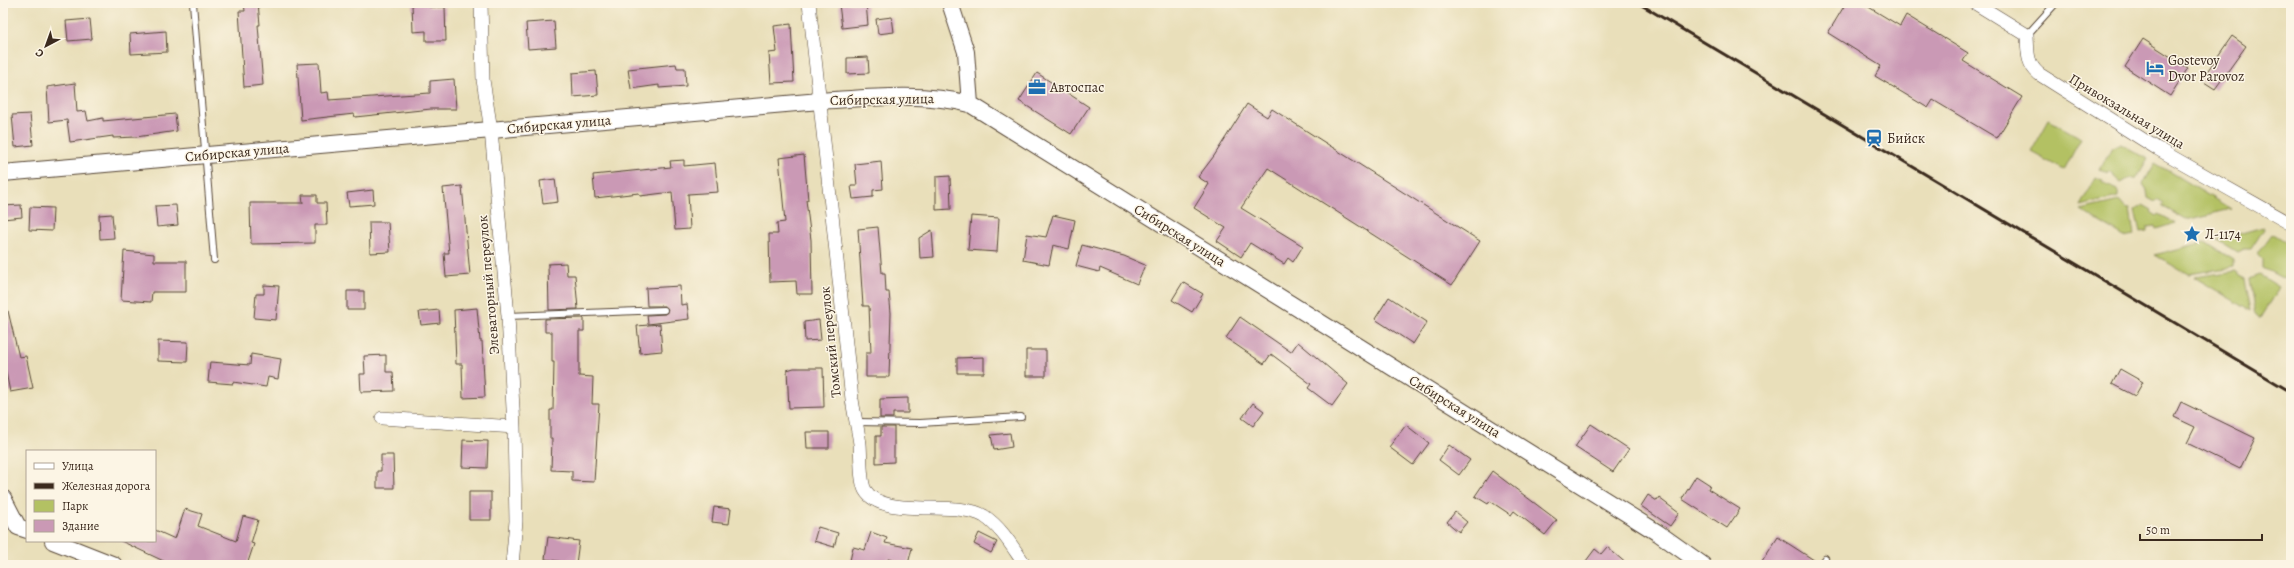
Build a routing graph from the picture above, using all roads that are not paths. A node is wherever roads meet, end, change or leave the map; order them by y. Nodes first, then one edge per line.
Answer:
1 (193, 3) edge
2 (481, 3) edge
3 (809, 3) edge
4 (950, 3) edge
5 (1975, 3) edge
6 (2056, 3) edge
7 (2027, 35) junction
8 (820, 101) junction
9 (970, 104) junction
10 (491, 130) junction
11 (206, 155) junction
12 (3, 173) edge
13 (2291, 224) edge
14 (214, 260) dead end
15 (664, 310) dead end
16 (508, 316) junction
17 (1021, 417) dead end
18 (382, 418) dead end
19 (856, 422) junction
20 (514, 427) junction
21 (3, 498) edge
22 (3, 520) edge
23 (22, 528) edge
24 (55, 542) edge
25 (1825, 558) dead end
26 (114, 565) edge
27 (512, 565) edge
28 (1024, 565) edge
29 (1703, 565) edge
30 (1820, 565) edge

1 - 11 lane
2 - 10 street, Элеваторный переулок
3 - 8 street, Томский переулок
4 - 9 street
5 - 7 street
6 - 7 lane
7 - 13 street, Привокзальная улица
8 - 9 street, Сибирская улица
8 - 10 street, Сибирская улица
8 - 19 street, Томский переулок
9 - 29 street, Сибирская улица
10 - 11 street, Сибирская улица
10 - 16 street, Элеваторный переулок
11 - 12 street, Сибирская улица
11 - 14 lane
15 - 16 lane
16 - 20 street, Элеваторный переулок
17 - 19 lane
18 - 20 street
19 - 28 street, Томский переулок
20 - 27 street, Элеваторный переулок
21 - 23 street
22 - 23 lane
24 - 26 street
25 - 30 lane

